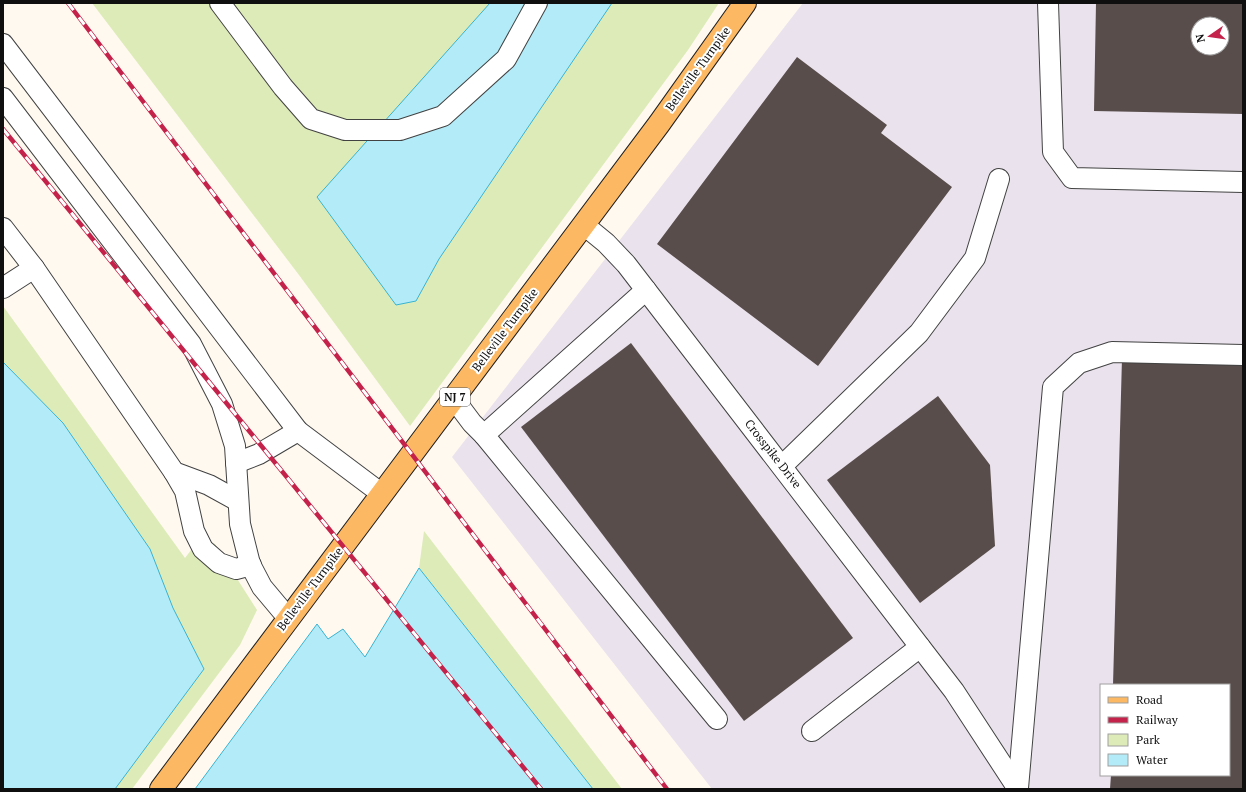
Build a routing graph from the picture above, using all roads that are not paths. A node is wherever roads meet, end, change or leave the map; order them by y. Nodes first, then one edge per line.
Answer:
1 (220, 3) edge
2 (537, 3) edge
3 (745, 3) edge
4 (1048, 3) edge
5 (3, 44) edge
6 (3, 98) edge
7 (999, 179) dead end
8 (1243, 182) edge
9 (584, 225) junction
10 (3, 228) edge
11 (34, 268) junction
12 (3, 288) edge
13 (646, 290) junction
14 (1243, 355) edge
15 (454, 399) junction
16 (298, 431) junction
17 (484, 435) junction
18 (236, 463) junction
19 (782, 466) junction
20 (174, 472) junction
21 (382, 494) junction
22 (238, 501) junction
23 (251, 565) junction
24 (288, 618) junction
25 (920, 647) junction
26 (717, 719) dead end
27 (812, 731) dead end
28 (161, 789) edge
29 (1018, 789) edge

1 - 2 street
3 - 9 main road, Belleville Turnpike / NJ 7
4 - 8 street
5 - 16 street
6 - 18 street
7 - 19 street
9 - 13 street, Crosspike Drive
9 - 15 main road, Belleville Turnpike / NJ 7
10 - 11 street
11 - 12 street
11 - 20 street
13 - 17 street
13 - 19 street, Crosspike Drive
14 - 29 street
15 - 17 street
15 - 21 main road, Belleville Turnpike / NJ 7
16 - 18 street
16 - 21 street
17 - 26 street
18 - 22 street
19 - 25 street, Crosspike Drive
20 - 22 street
20 - 23 street
21 - 24 main road, Belleville Turnpike / NJ 7
22 - 23 street
23 - 24 street
24 - 28 main road, Belleville Turnpike / NJ 7
25 - 27 street
25 - 29 street, Crosspike Drive

